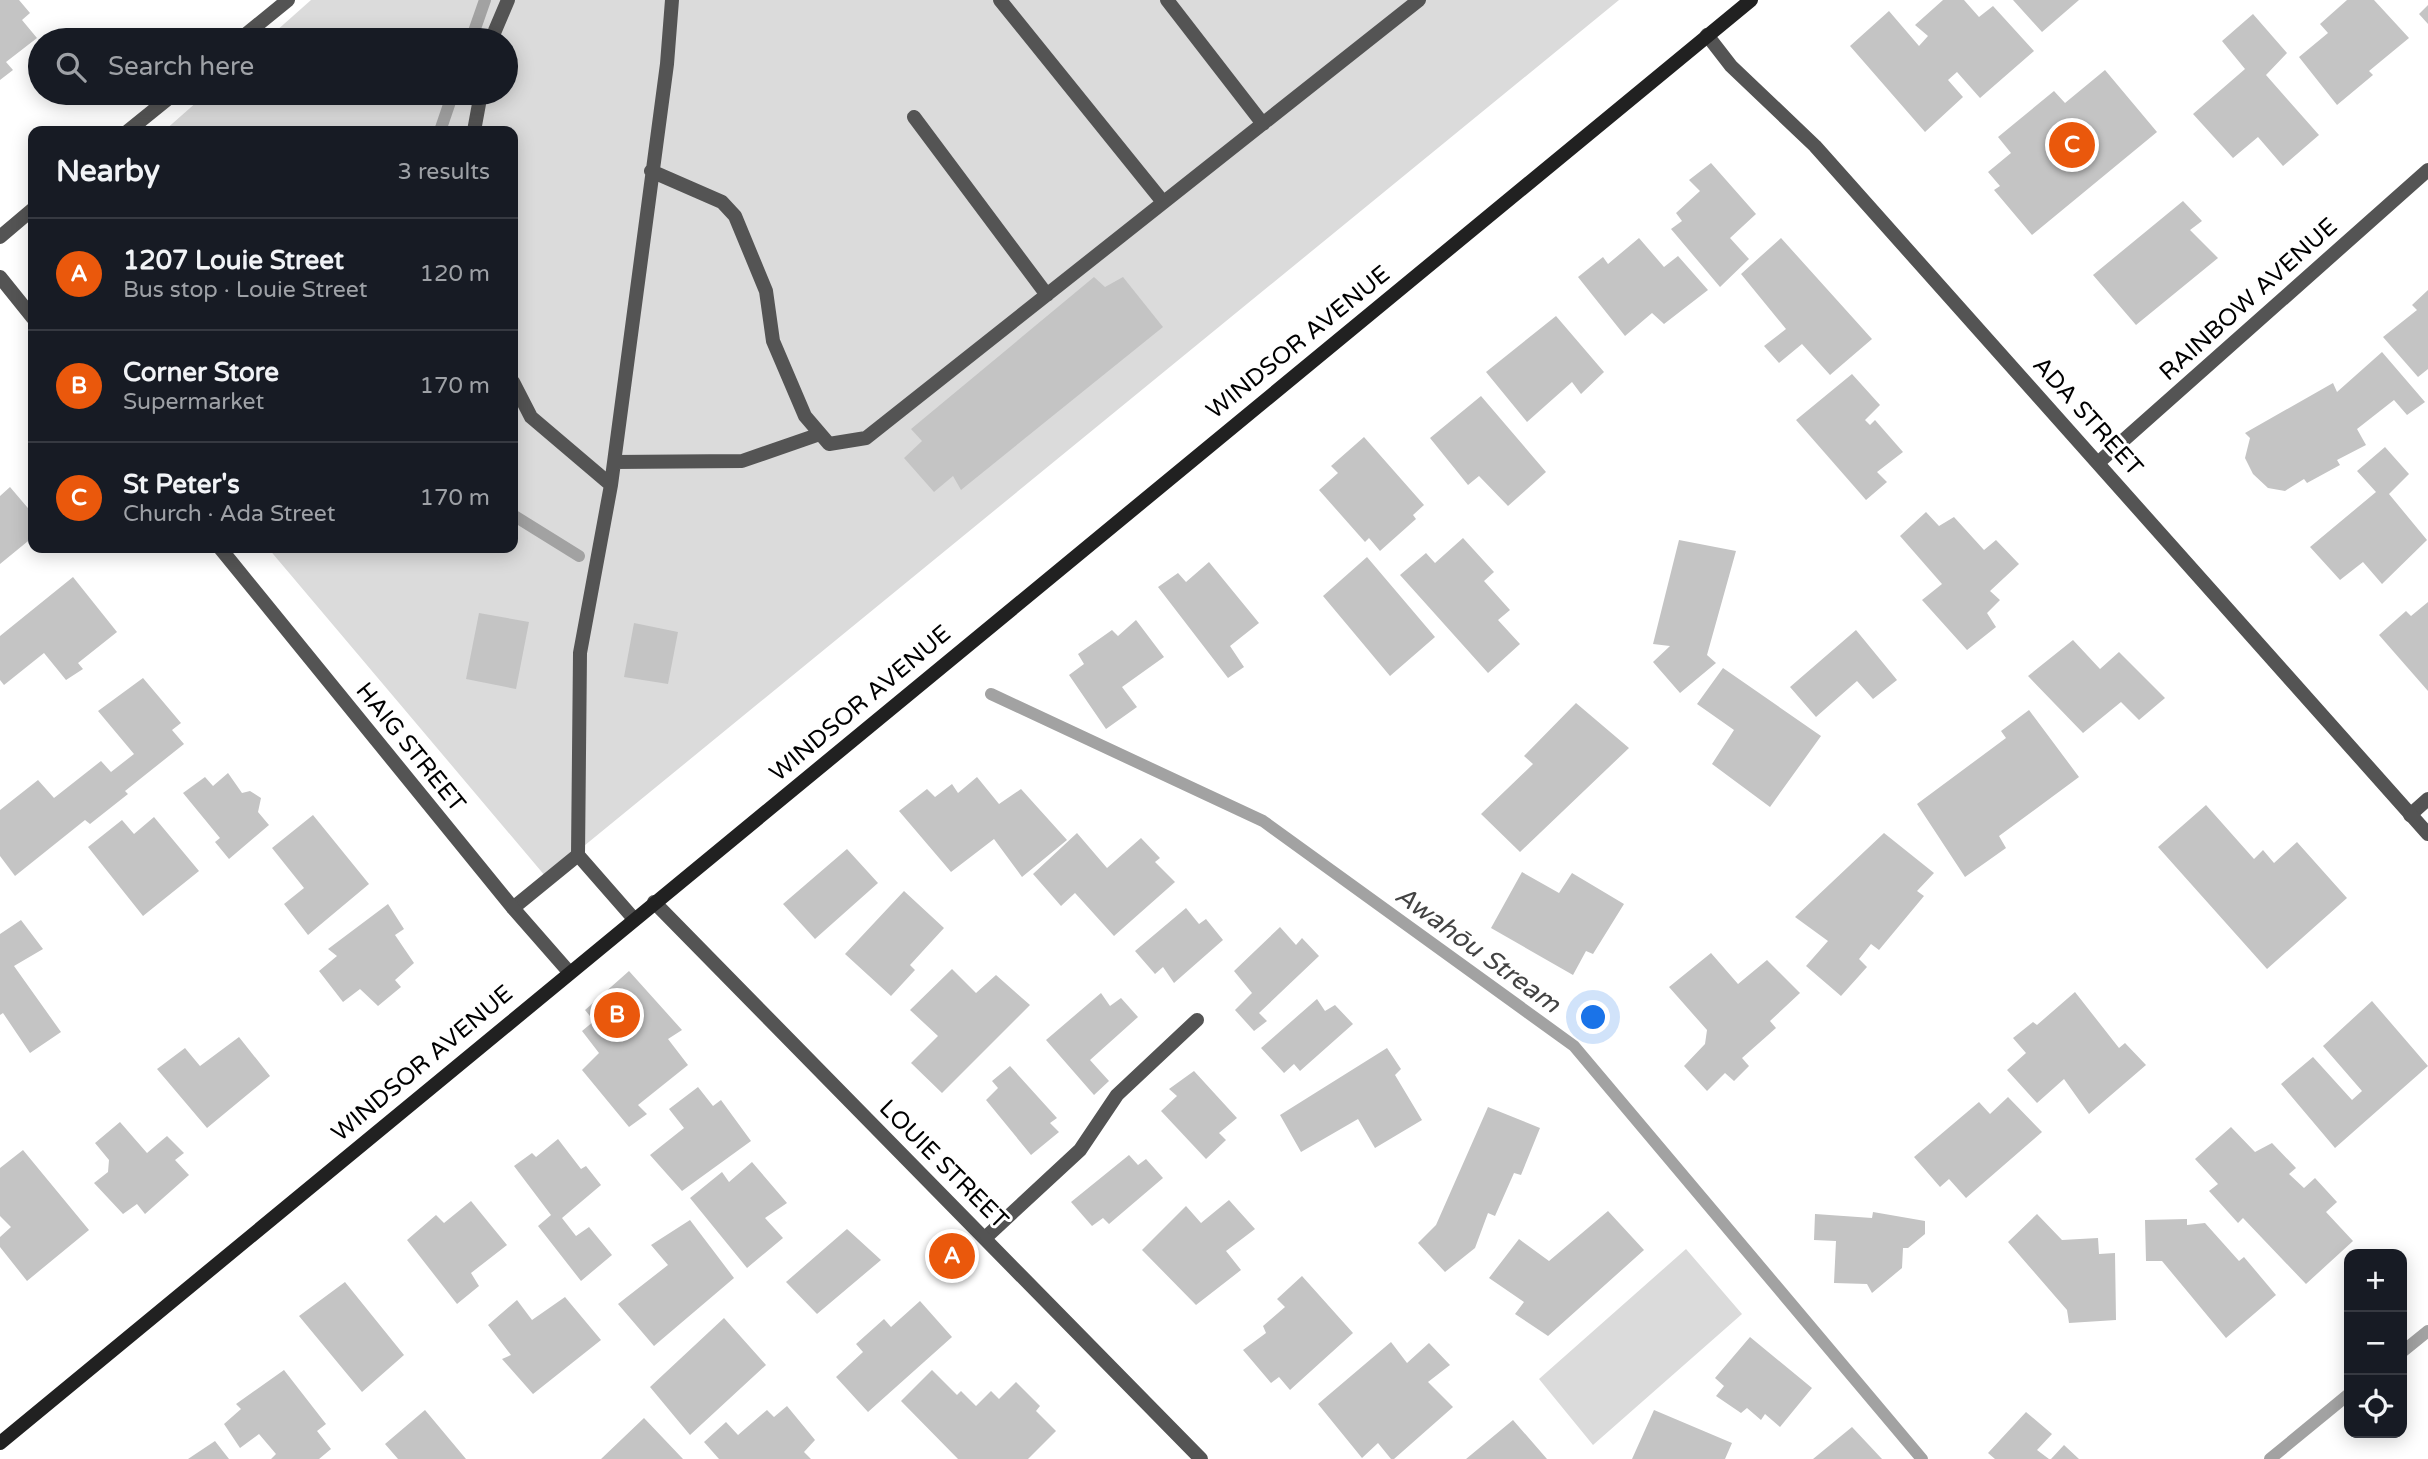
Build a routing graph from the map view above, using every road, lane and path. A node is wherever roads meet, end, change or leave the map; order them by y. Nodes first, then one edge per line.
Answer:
1 (288, 0) edge
2 (508, 0) edge
3 (672, 0) edge
4 (1000, 0) edge
5 (1167, 0) edge
6 (1419, 0) edge
7 (1751, 0) edge
8 (254, 28) edge
9 (496, 28) edge
10 (1707, 35) junction
11 (160, 105) edge
12 (479, 105) edge
13 (914, 117) dead end
14 (1263, 124) junction
15 (134, 126) edge
16 (475, 126) edge
17 (2428, 170) edge
18 (650, 172) junction
19 (1163, 202) junction
20 (28, 213) edge
21 (0, 237) edge
22 (0, 277) edge
23 (1047, 295) junction
24 (28, 312) edge
25 (518, 392) edge
26 (820, 434) junction
27 (614, 461) junction
28 (2099, 462) junction
29 (611, 485) junction
30 (224, 553) edge
31 (2428, 799) edge
32 (2410, 815) junction
33 (2428, 835) edge
34 (578, 855) junction
35 (654, 902) junction
36 (513, 908) junction
37 (634, 919) junction
38 (569, 972) junction
39 (1197, 1020) dead end
40 (985, 1238) junction
41 (0, 1443) edge
42 (1201, 1459) edge

1 - 8 street
2 - 9 street
3 - 18 street
4 - 19 street
5 - 14 street
6 - 14 street
7 - 10 main road, WINDSOR AVENUE
10 - 28 street, ADA STREET
10 - 35 main road, WINDSOR AVENUE
11 - 15 street
12 - 16 street
13 - 23 street
14 - 19 street
17 - 28 street, RAINBOW AVENUE
18 - 26 street
18 - 27 street
19 - 23 street
20 - 21 street
22 - 24 street
23 - 26 street
25 - 29 street
26 - 27 street
27 - 29 street
28 - 32 street, ADA STREET
29 - 34 street
30 - 36 street, HAIG STREET
31 - 32 street
32 - 33 street, ADA STREET
34 - 36 street
34 - 37 street
35 - 37 main road, WINDSOR AVENUE
35 - 40 street, LOUIE STREET
36 - 38 street, HAIG STREET
37 - 38 main road, WINDSOR AVENUE
38 - 41 main road, WINDSOR AVENUE
39 - 40 street
40 - 42 street, LOUIE STREET

